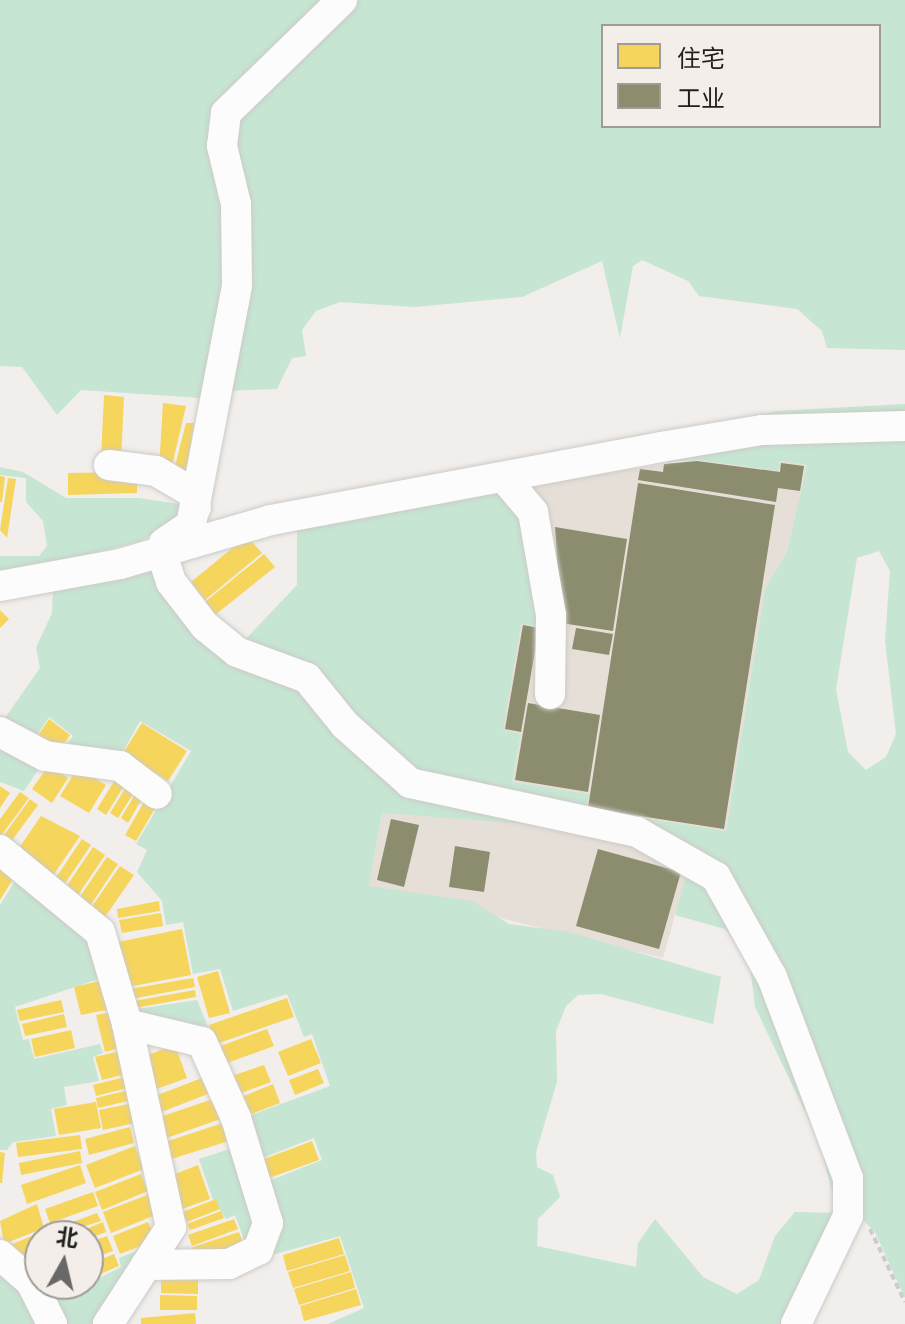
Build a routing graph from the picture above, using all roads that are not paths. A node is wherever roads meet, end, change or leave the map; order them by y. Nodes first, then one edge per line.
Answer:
1 (342, 0) edge
2 (905, 426) edge
3 (109, 465) dead end
4 (505, 479) junction
5 (196, 508) junction
6 (161, 551) junction
7 (4, 585) edge
8 (550, 694) dead end
9 (0, 732) edge
10 (157, 794) dead end
11 (0, 850) edge
12 (127, 1024) junction
13 (0, 1255) edge
14 (146, 1265) junction
15 (52, 1324) edge
16 (108, 1324) edge
17 (796, 1324) edge

1 - 5 street
2 - 4 street
3 - 5 street
4 - 6 street
4 - 8 street
5 - 7 street
6 - 7 street
6 - 17 street
9 - 10 street
11 - 12 street
12 - 14 street
12 - 14 street
13 - 15 street
14 - 16 street

